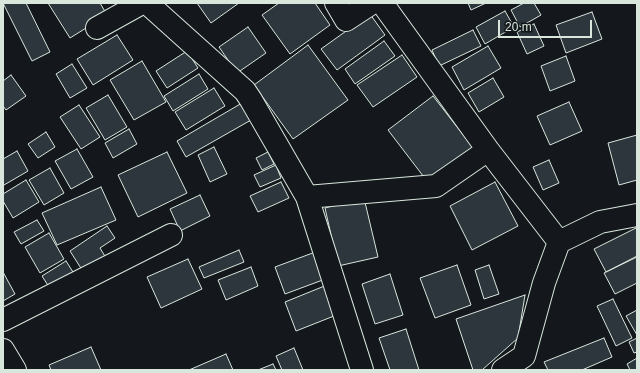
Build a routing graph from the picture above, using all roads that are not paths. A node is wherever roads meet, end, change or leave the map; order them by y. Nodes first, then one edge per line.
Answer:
1 (142, 3) edge
2 (147, 3) edge
3 (336, 3) edge
4 (372, 3) edge
5 (382, 3) edge
6 (97, 28) dead end
7 (488, 150) junction
8 (307, 198) junction
9 (637, 215) edge
10 (171, 235) dead end
11 (559, 242) junction
12 (3, 320) edge
13 (3, 350) edge
14 (526, 363) edge
15 (15, 370) edge
16 (362, 370) edge
17 (503, 370) edge

1 - 6 street
2 - 8 street
3 - 4 street
5 - 7 street
7 - 8 street
7 - 11 street
8 - 16 street
9 - 11 street
10 - 12 street
11 - 14 street
13 - 15 street
14 - 17 street

